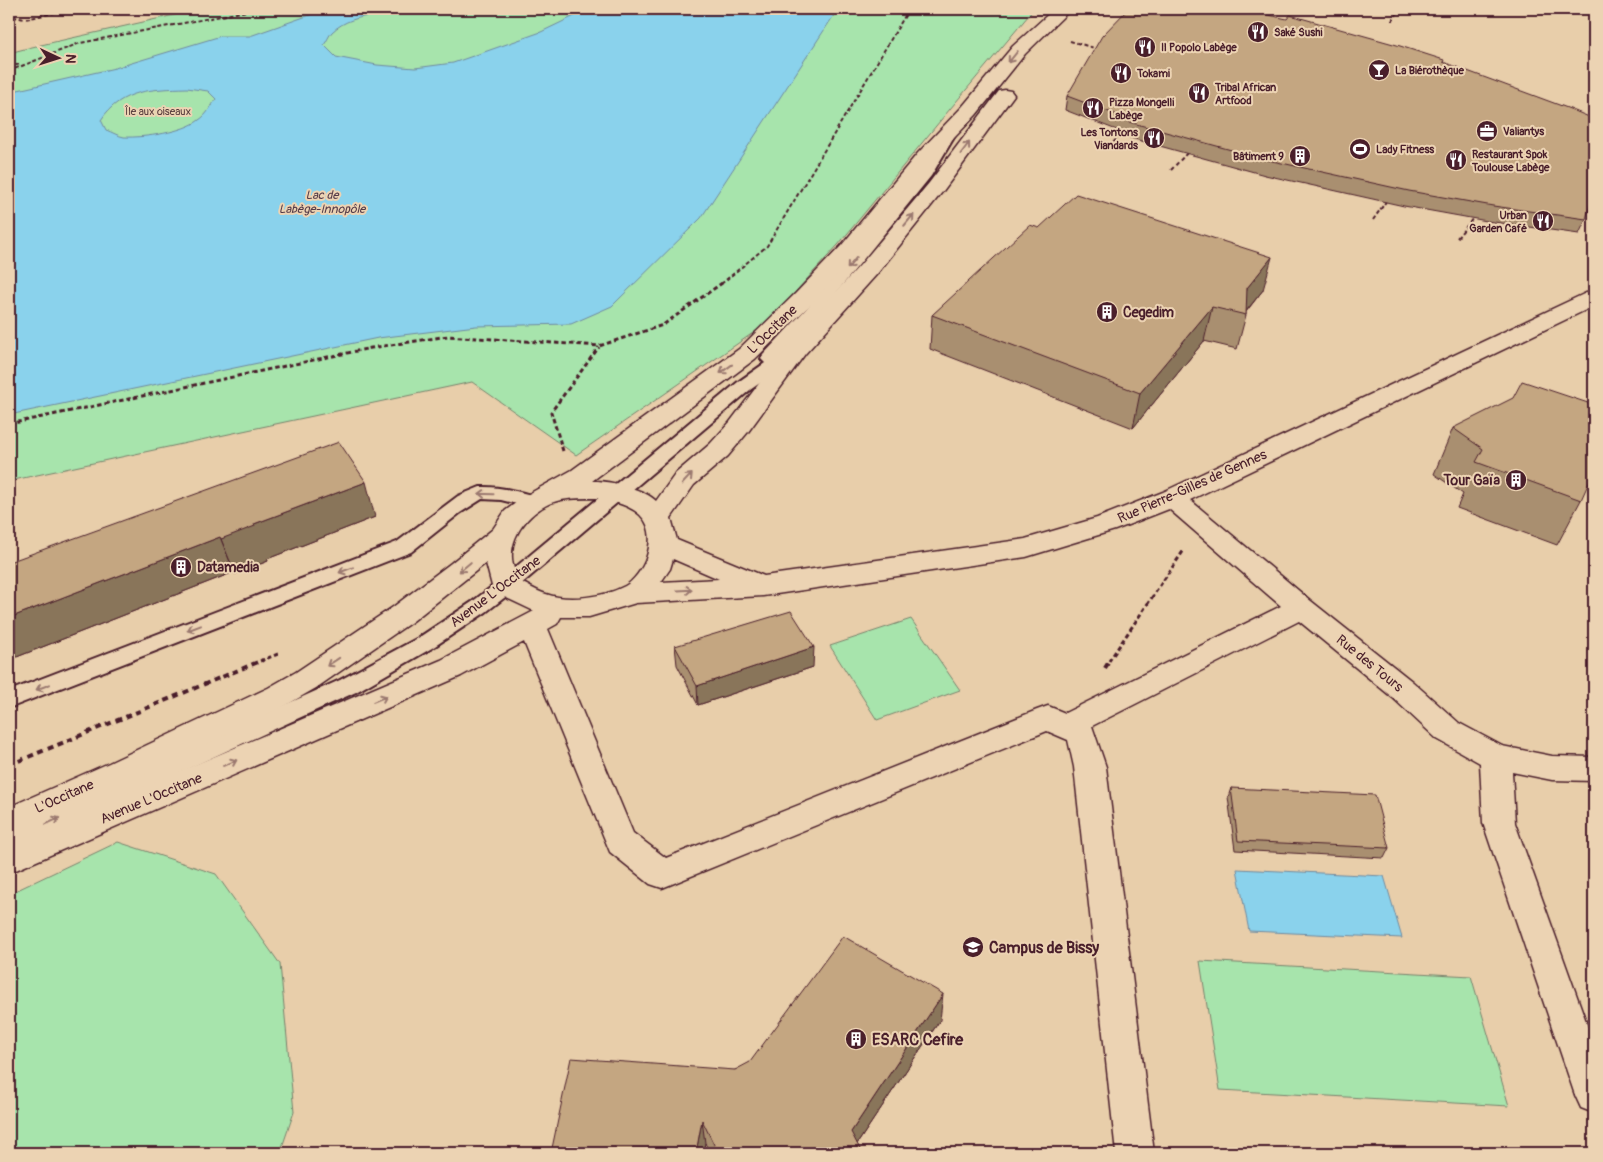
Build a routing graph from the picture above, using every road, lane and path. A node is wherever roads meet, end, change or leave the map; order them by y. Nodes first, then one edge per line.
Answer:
1 (72, 9) edge
2 (257, 9) edge
3 (909, 9) edge
4 (1400, 9) edge
5 (1408, 9) edge
6 (1062, 10) edge
7 (9, 13) edge
8 (1392, 21) dead end
9 (1048, 34) junction
10 (1101, 49) edge
11 (31, 61) junction
12 (9, 67) edge
13 (9, 71) edge
14 (1128, 126) edge
15 (954, 127) junction
16 (1109, 147) dead end
17 (1192, 149) edge
18 (1171, 170) dead end
19 (1390, 196) edge
20 (1475, 216) edge
21 (1374, 220) dead end
22 (1457, 238) dead end
23 (1594, 298) edge
24 (599, 346) junction
25 (797, 349) junction
26 (744, 386) junction
27 (9, 424) edge
28 (565, 460) dead end
29 (618, 493) junction
30 (544, 497) junction
31 (1172, 498) junction
32 (658, 518) junction
33 (1202, 523) junction
34 (502, 535) junction
35 (664, 545) junction
36 (506, 586) junction
37 (763, 586) junction
38 (636, 593) junction
39 (564, 608) junction
40 (1301, 608) junction
41 (532, 624) junction
42 (282, 653) dead end
43 (1104, 669) dead end
44 (9, 700) edge
45 (1066, 726) junction
46 (214, 746) junction
47 (1494, 756) junction
48 (9, 765) edge
49 (1594, 768) edge
50 (120, 772) junction
51 (9, 821) edge
52 (9, 840) edge
53 (9, 859) edge
54 (1594, 1095) edge
55 (1135, 1153) edge

1 - 7 path
2 - 11 path
3 - 24 path
4 - 5 path
4 - 8 path
6 - 9 street, L'Occitane
6 -> 15 street, L'Occitane
9 - 10 path
25 -> 9 street, L'Occitane
11 - 12 path
11 - 13 path
14 - 16 path
15 -> 26 lane, L'Occitane
15 -> 30 street, L'Occitane
17 - 18 path
19 - 21 path
20 - 22 path
23 - 31 street, Rue Pierre-Gilles de Gennes
24 - 27 path
24 - 28 path
25 - 26 lane, L'Occitane
32 -> 25 street, L'Occitane
26 - 29 lane, Avenue L'Occitane
29 - 30 street
29 - 32 street
29 - 36 lane, Avenue L'Occitane
30 - 34 street, L'Occitane
30 -> 44 lane
31 - 33 street, Rue des Tours
31 - 37 street, Rue Pierre-Gilles de Gennes
32 - 35 street
33 - 40 street, Rue des Tours
33 - 43 path
34 - 36 street, L'Occitane
34 -> 50 street
35 - 37 street
35 - 38 street
36 - 39 street
36 - 46 lane, Avenue L'Occitane
38 -> 37 street, Rue Pierre-Gilles de Gennes
38 - 39 street
39 - 41 street, Avenue L'Occitane
40 - 45 street
40 - 47 street, Rue des Tours
41 - 45 street
53 -> 41 street, Avenue L'Occitane
42 - 48 path
45 - 55 street
46 - 50 lane, Avenue L'Occitane
52 -> 46 lane, Avenue L'Occitane
47 - 49 street, Rue des Tours
47 - 54 street
50 - 51 street, L'Occitane

